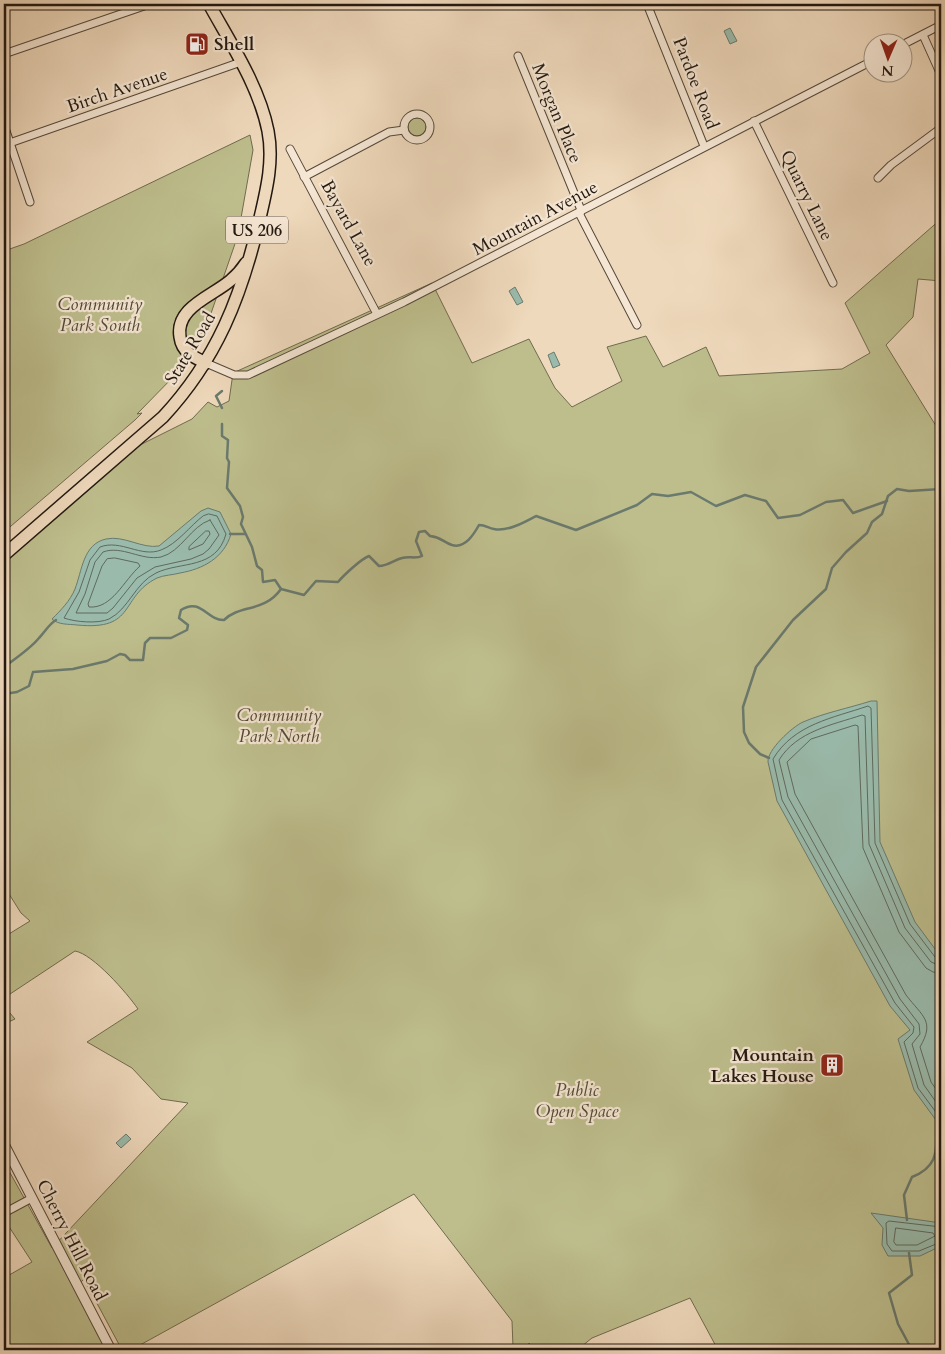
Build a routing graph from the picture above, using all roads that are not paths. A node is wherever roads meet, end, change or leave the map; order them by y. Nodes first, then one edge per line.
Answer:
1 (150, 4) edge
2 (210, 4) edge
3 (648, 4) edge
4 (941, 25) edge
5 (923, 35) junction
6 (912, 41) edge
7 (4, 54) edge
8 (518, 56) dead end
9 (241, 62) junction
10 (862, 66) edge
11 (941, 75) edge
12 (754, 121) junction
13 (4, 125) edge
14 (941, 128) edge
15 (404, 130) dead end
16 (7, 144) edge
17 (704, 146) junction
18 (290, 149) dead end
19 (304, 178) junction
20 (878, 178) dead end
21 (30, 202) dead end
22 (581, 210) junction
23 (252, 250) junction
24 (833, 283) dead end
25 (377, 314) junction
26 (637, 325) dead end
27 (206, 364) junction
28 (4, 555) edge
29 (4, 1144) edge
30 (32, 1198) junction
31 (4, 1213) edge
32 (111, 1350) edge

1 - 7 street
2 - 9 highway, US 206
3 - 17 street, Pardoe Road
4 - 5 street
5 - 6 street
5 - 11 street
8 - 22 street, Morgan Place
9 - 16 street, Birch Avenue
9 - 23 highway, State Road / US 206
10 - 12 street, Mountain Avenue
12 - 17 street, Mountain Avenue
12 - 24 street, Quarry Lane
13 - 16 street
14 - 20 street
15 - 19 street
16 - 21 street
17 - 22 street, Mountain Avenue
18 - 19 street, Bayard Lane
19 - 25 street, Bayard Lane
22 - 25 street, Mountain Avenue
22 - 26 street, Morgan Place
23 - 27 highway, State Road / US 206
23 - 27 highway
25 - 27 street, Mountain Avenue
27 - 28 highway, State Road / US 206
29 - 30 street, Cherry Hill Road
30 - 31 street
30 - 32 street, Cherry Hill Road

